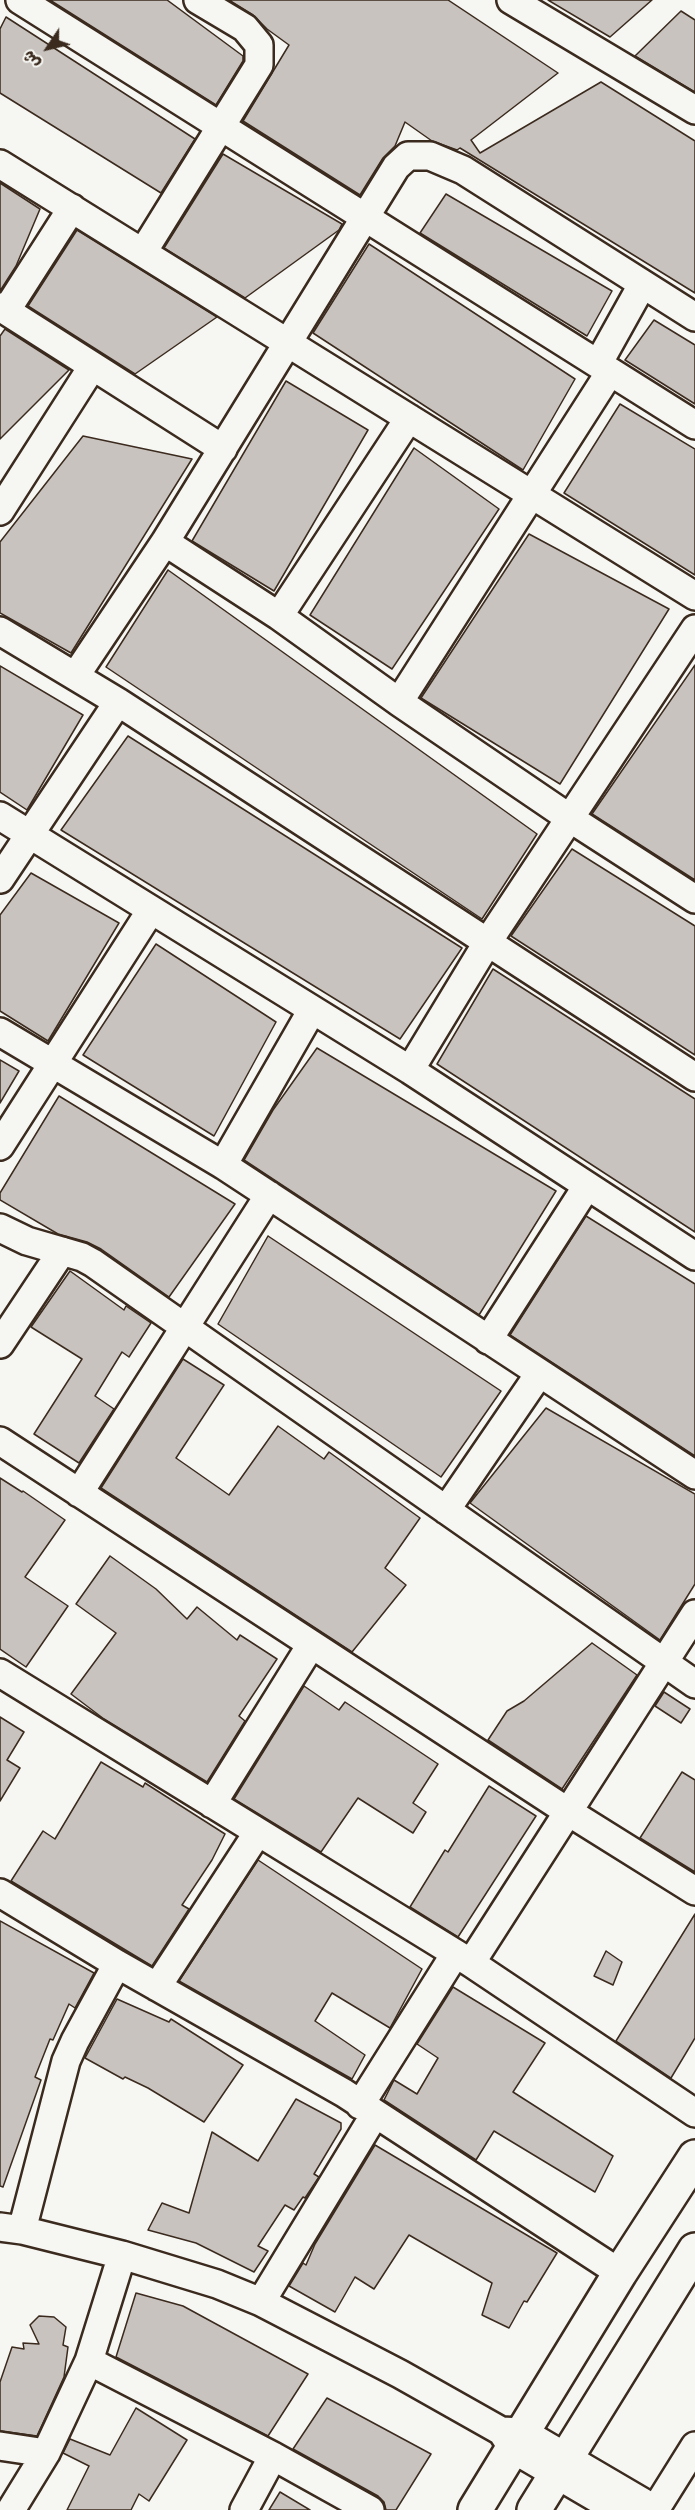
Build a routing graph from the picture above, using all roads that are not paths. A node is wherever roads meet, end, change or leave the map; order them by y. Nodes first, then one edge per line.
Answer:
1 (20, 0) edge
2 (198, 0) edge
3 (511, 0) edge
4 (695, 110) edge
5 (221, 127) junction
6 (0, 164) edge
7 (72, 208) junction
8 (365, 217) junction
9 (143, 252) junction
10 (642, 285) junction
11 (3, 309) edge
12 (695, 317) edge
13 (288, 343) junction
14 (92, 367) junction
15 (604, 368) junction
16 (409, 418) junction
17 (695, 425) edge
18 (223, 449) junction
19 (533, 495) junction
20 (0, 511) edge
21 (165, 542) junction
22 (695, 596) edge
23 (279, 616) junction
24 (695, 629) edge
25 (0, 631) edge
26 (76, 675) junction
27 (118, 702) junction
28 (399, 702) junction
29 (0, 816) edge
30 (571, 819) junction
31 (29, 835) junction
32 (0, 879) edge
33 (695, 899) edge
34 (151, 910) junction
35 (487, 943) junction
36 (312, 1010) junction
37 (0, 1032) edge
38 (52, 1063) junction
39 (410, 1071) junction
40 (695, 1077) edge
41 (0, 1146) edge
42 (223, 1165) junction
43 (587, 1186) junction
44 (269, 1195) junction
45 (0, 1228) edge
46 (62, 1251) junction
47 (695, 1256) edge
48 (184, 1326) junction
49 (488, 1340) junction
50 (0, 1344) edge
51 (539, 1374) junction
52 (0, 1441) edge
53 (695, 1474) edge
54 (79, 1493) junction
55 (446, 1510) junction
56 (695, 1614) edge
57 (311, 1645) junction
58 (664, 1664) junction
59 (0, 1673) edge
60 (695, 1684) edge
61 (212, 1804) junction
62 (567, 1812) junction
63 (258, 1832) junction
64 (695, 1891) edge
65 (0, 1893) edge
66 (463, 1959) junction
67 (117, 1964) junction
68 (157, 1987) junction
69 (367, 2109) junction
70 (695, 2113) edge
71 (695, 2157) edge
72 (11, 2229) edge
73 (695, 2250) edge
74 (122, 2255) junction
75 (621, 2273) junction
76 (261, 2302) junction
77 (89, 2361) junction
78 (512, 2437) junction
79 (0, 2446) edge
80 (695, 2446) edge
81 (46, 2453) junction
82 (273, 2456) junction
83 (562, 2466) junction
84 (16, 2508) edge
85 (244, 2510) edge
86 (370, 2510) edge
87 (475, 2510) edge
88 (534, 2510) edge
89 (617, 2510) edge
90 (656, 2510) edge

1 - 5 street
2 - 5 street
3 - 4 street
5 - 8 street
5 - 9 street
6 - 7 street
7 - 9 street
7 - 11 street
8 - 10 street
8 - 13 street
8 - 15 street
9 - 13 street
10 - 12 street
10 - 15 street
11 - 14 street
13 - 16 street
13 - 18 street
14 - 18 street
14 - 20 street
15 - 17 street
15 - 19 street
16 - 19 street
16 - 23 street
18 - 21 street
19 - 22 street
19 - 28 street
21 - 23 street
21 - 26 street
23 - 28 street
24 - 30 street
25 - 26 street
26 - 27 street
27 - 31 street
27 - 35 street
28 - 30 street
29 - 31 street
30 - 33 street
30 - 35 street
31 - 32 street
31 - 34 street
34 - 36 street
34 - 38 street
35 - 39 street
35 - 40 street
36 - 39 street
36 - 42 street
37 - 38 street
38 - 41 street
38 - 42 street
39 - 43 street
42 - 44 street
43 - 47 street
43 - 49 street
44 - 48 street
44 - 49 street
45 - 46 street
46 - 48 street
46 - 50 street
48 - 54 street
48 - 55 street
49 - 51 street
51 - 53 street
51 - 55 street
52 - 54 street
54 - 57 street
55 - 58 street
56 - 58 street
57 - 61 street
57 - 62 street
58 - 60 street
58 - 62 street
59 - 61 street
61 - 63 street
62 - 64 street
62 - 66 street
63 - 66 street
63 - 68 street
65 - 67 street
66 - 69 street
66 - 70 street
67 - 68 street
67 - 72 street
68 - 69 street
69 - 75 street
69 - 76 street
71 - 75 main road
72 - 74 street
73 - 83 main road
74 - 76 street
74 - 77 street
75 - 78 main road
76 - 78 street
77 - 81 street
77 - 82 street
78 - 83 street
78 - 87 main road
79 - 81 street
80 - 90 street
81 - 84 street
82 - 85 street
82 - 86 street
83 - 88 main road
83 - 89 street
83 - 90 street

